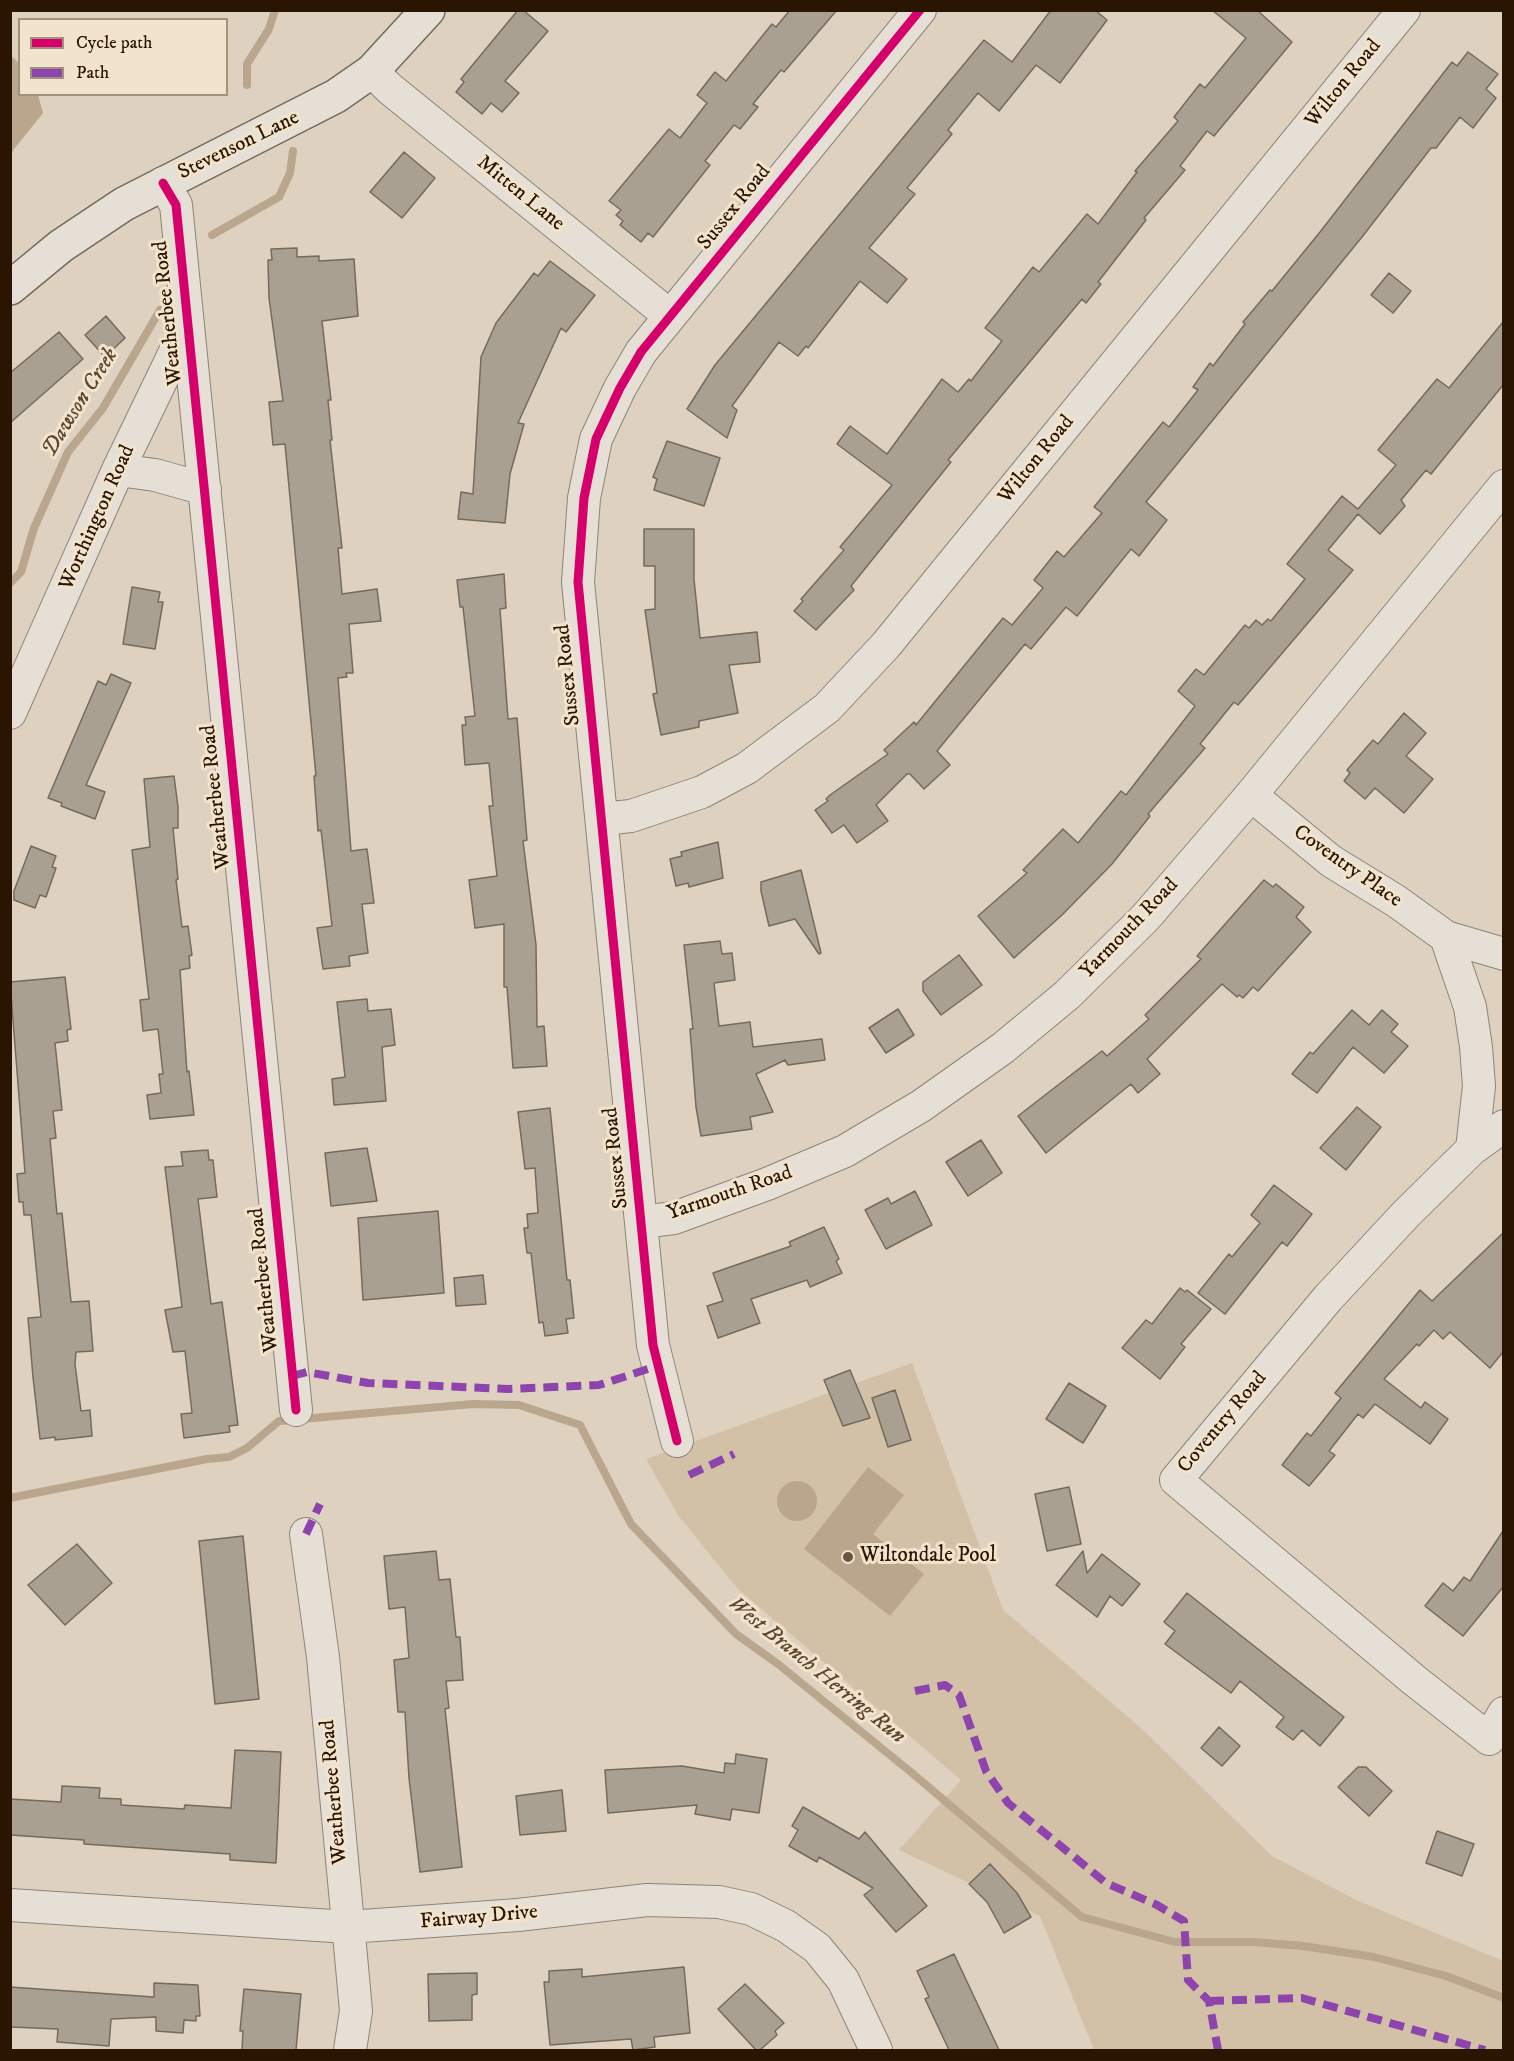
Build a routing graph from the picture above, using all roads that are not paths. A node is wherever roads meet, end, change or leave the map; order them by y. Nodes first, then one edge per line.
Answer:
1 (428, 10) edge
2 (920, 10) edge
3 (1404, 10) edge
4 (372, 71) junction
5 (163, 183) junction
6 (10, 288) edge
7 (670, 316) junction
8 (188, 325) junction
9 (118, 470) junction
10 (1503, 486) edge
11 (205, 489) junction
12 (10, 713) edge
13 (1251, 795) junction
14 (602, 819) junction
15 (1446, 938) junction
16 (1503, 954) edge
17 (1503, 1126) edge
18 (1472, 1149) junction
19 (641, 1222) junction
20 (296, 1410) dead end
21 (677, 1441) dead end
22 (306, 1534) dead end
23 (1496, 1726) edge
24 (10, 1905) edge
25 (348, 1927) junction
26 (350, 2050) edge
27 (876, 2050) edge

1 - 4 street, Stevenson Lane
2 - 7 street, Sussex Road
3 - 14 street, Wilton Road
4 - 5 street, Stevenson Lane
4 - 7 street, Mitten Lane
5 - 6 street, Stevenson Lane
5 - 8 street, Weatherbee Road
7 - 14 street, Sussex Road
8 - 9 street, Worthington Road
8 - 11 street, Weatherbee Road
9 - 11 street
9 - 12 street, Worthington Road
10 - 13 street, Yarmouth Road
11 - 20 street, Weatherbee Road
13 - 15 street, Coventry Place
13 - 19 street, Yarmouth Road
14 - 19 street, Sussex Road
15 - 16 street, Coventry Place
15 - 18 street
17 - 18 street, Coventry Road
18 - 23 street, Coventry Road
19 - 21 street, Sussex Road
22 - 25 street, Weatherbee Road
24 - 25 street, Fairway Drive
25 - 26 street, Weatherbee Road
25 - 27 street, Fairway Drive

